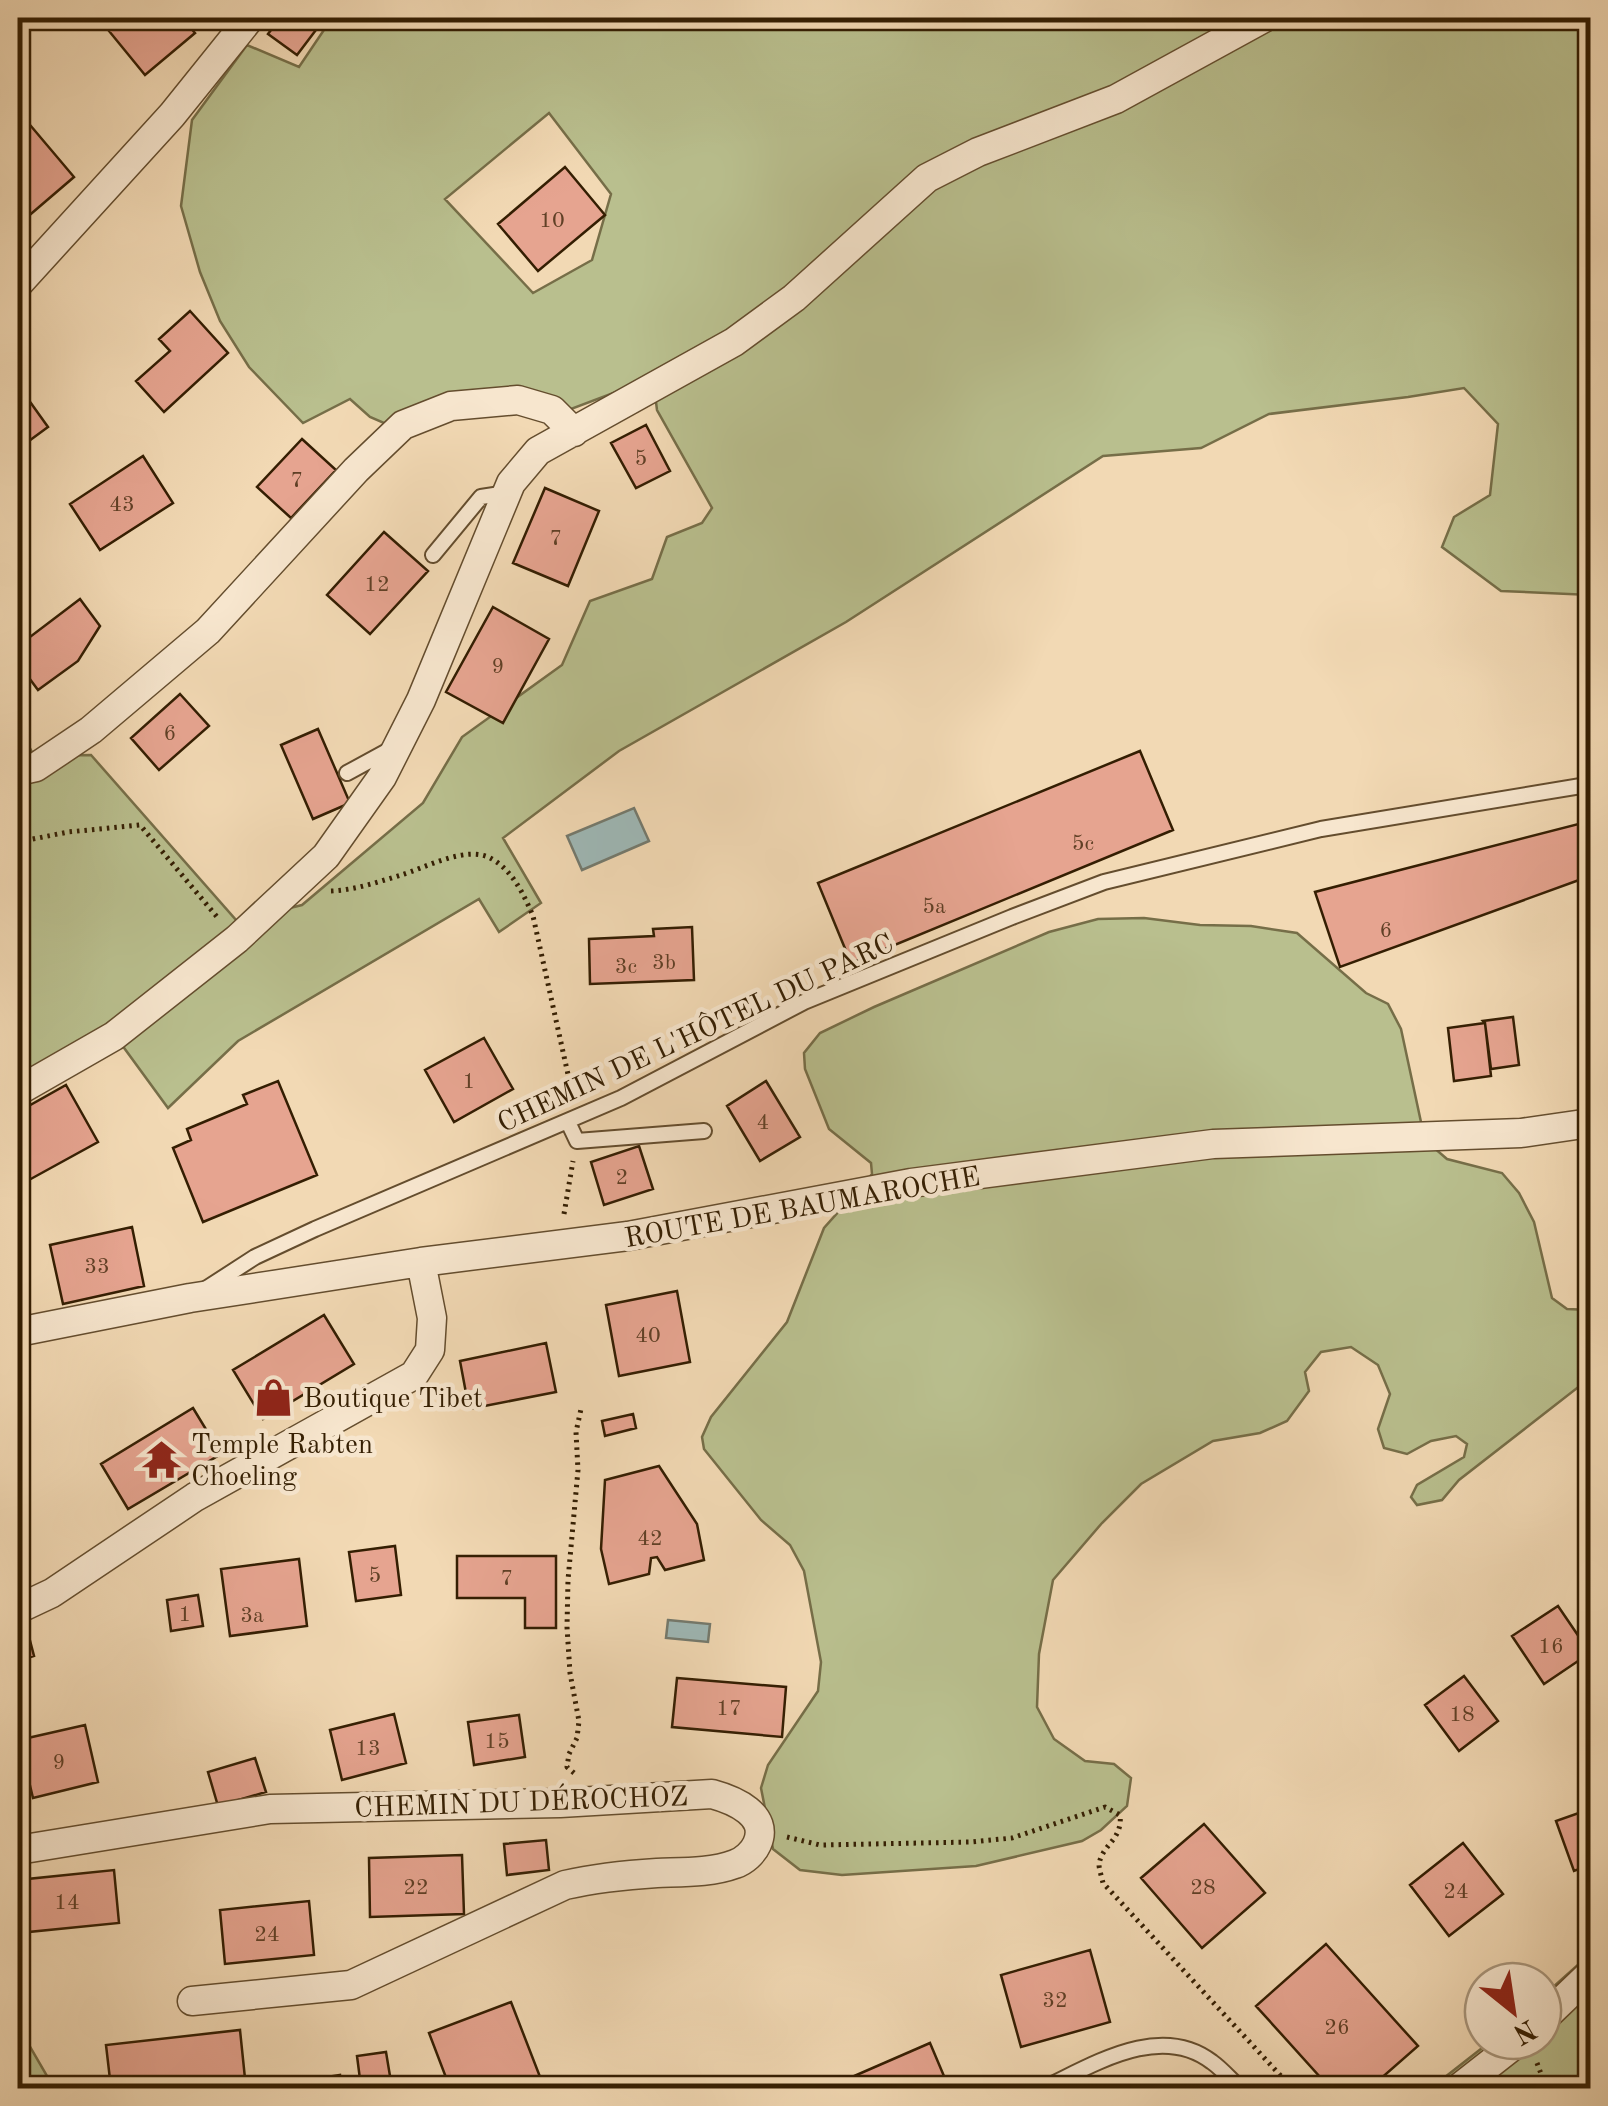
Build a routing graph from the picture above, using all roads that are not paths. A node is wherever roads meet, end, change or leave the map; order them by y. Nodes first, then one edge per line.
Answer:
1 (250, 18) edge
2 (1264, 18) edge
3 (18, 284) edge
4 (574, 432) junction
5 (507, 493) junction
6 (433, 555) dead end
7 (398, 745) junction
8 (18, 771) edge
9 (347, 773) dead end
10 (1590, 786) edge
11 (18, 1091) edge
12 (572, 1116) junction
13 (1590, 1123) edge
14 (704, 1132) dead end
15 (421, 1262) junction
16 (190, 1298) junction
17 (18, 1332) edge
18 (18, 1609) edge
19 (18, 1850) edge
20 (1590, 1974) edge
21 (1563, 2000) edge
22 (192, 2002) dead end
23 (1493, 2061) edge
24 (1044, 2088) edge
25 (1240, 2088) edge
26 (1459, 2088) edge

1 - 3 street
2 - 4 street
4 - 5 street
4 - 8 street
5 - 6 lane
5 - 7 street
7 - 9 lane
7 - 11 street
10 - 12 lane, CHEMIN DE L'HÔTEL DU PARC
12 - 14 lane
12 - 16 lane, CHEMIN DE L'HÔTEL DU PARC
13 - 15 street, ROUTE DE BAUMAROCHE
15 - 16 street, ROUTE DE BAUMAROCHE
15 - 18 street
16 - 17 street, ROUTE DE BAUMAROCHE
19 - 22 street, CHEMIN DU DÉROCHOZ
20 - 21 street
23 - 26 street
24 - 25 lane

